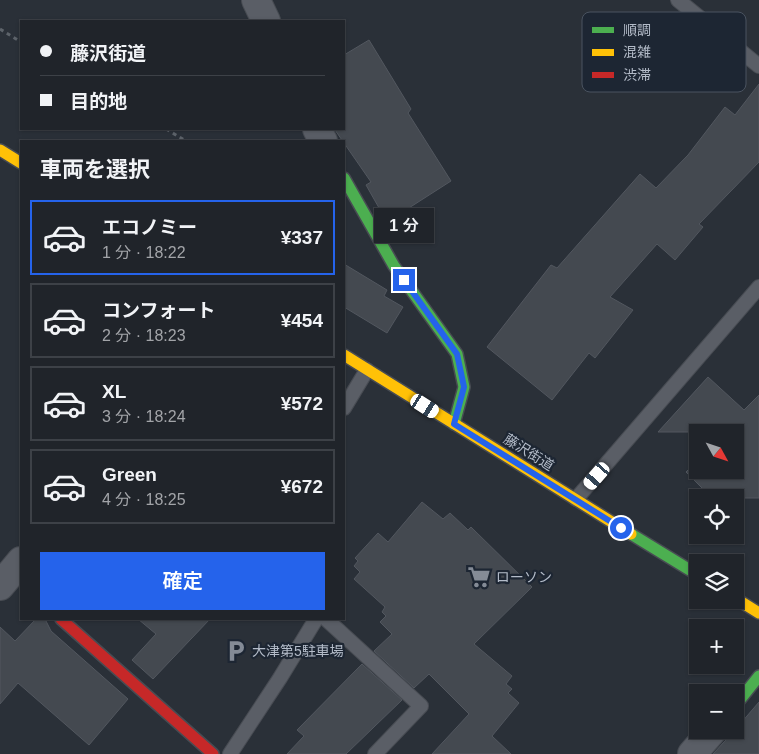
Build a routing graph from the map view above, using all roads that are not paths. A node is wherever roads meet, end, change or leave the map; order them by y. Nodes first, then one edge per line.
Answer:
1 (256, 0) edge
2 (678, 0) edge
3 (693, 12) edge
4 (266, 20) edge
5 (746, 55) edge
6 (759, 66) edge
7 (0, 150) edge
8 (20, 162) edge
9 (345, 180) edge
10 (759, 287) edge
11 (345, 356) edge
12 (367, 370) junction
13 (345, 406) edge
14 (454, 424) junction
15 (576, 499) junction
16 (689, 569) edge
17 (744, 604) edge
18 (759, 613) edge
19 (62, 620) edge
20 (315, 620) edge
21 (327, 620) edge
22 (759, 676) edge
23 (744, 695) edge
24 (705, 739) edge
25 (213, 754) edge
26 (230, 754) edge
27 (375, 754) edge
28 (692, 754) edge

1 - 4 street
2 - 3 lane
5 - 6 lane
7 - 8 main road
9 - 14 main road
10 - 15 lane
11 - 12 main road, 藤沢街道
12 - 13 lane
12 - 14 main road, 藤沢街道
14 - 15 main road, 藤沢街道
15 - 16 main road, 藤沢街道
17 - 18 main road
19 - 25 main road
20 - 26 lane
21 - 27 lane
22 - 23 main road
24 - 28 street

